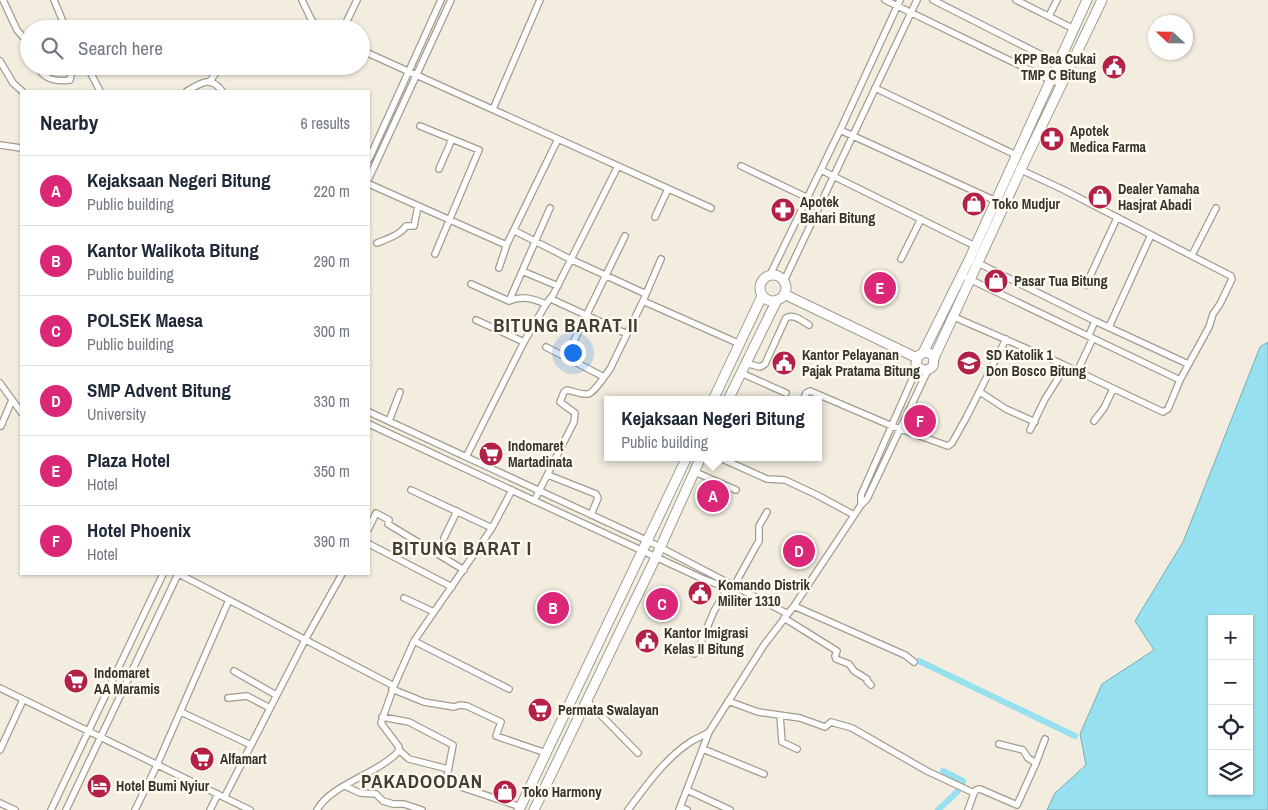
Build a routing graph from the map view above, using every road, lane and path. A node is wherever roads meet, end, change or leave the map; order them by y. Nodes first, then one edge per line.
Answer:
1 (4, 0) edge
2 (54, 0) edge
3 (302, 0) edge
4 (357, 0) edge
5 (441, 0) edge
6 (451, 0) edge
7 (540, 0) edge
8 (885, 0) edge
9 (917, 0) edge
10 (933, 0) edge
11 (1016, 0) edge
12 (1057, 0) edge
13 (1087, 0) edge
14 (1102, 0) edge
15 (898, 3) edge
16 (911, 12) junction
17 (1049, 16) junction
18 (62, 20) edge
19 (312, 20) edge
20 (347, 20) edge
21 (1074, 29) junction
22 (20, 33) edge
23 (370, 54) edge
24 (0, 61) edge
25 (1058, 65) junction
26 (1069, 69) junction
27 (410, 71) junction
28 (417, 74) junction
29 (44, 75) edge
30 (71, 75) edge
31 (92, 75) edge
32 (214, 75) edge
33 (1050, 80) junction
34 (210, 81) junction
35 (1062, 84) junction
36 (876, 88) junction
37 (21, 90) edge
38 (99, 90) edge
39 (189, 90) edge
40 (221, 90) edge
41 (493, 109) junction
42 (420, 126) dead end
43 (840, 130) junction
44 (854, 135) junction
45 (452, 139) junction
46 (558, 139) junction
47 (0, 146) edge
48 (20, 148) edge
49 (370, 157) edge
50 (1022, 157) junction
51 (618, 166) junction
52 (740, 166) dead end
53 (1016, 168) junction
54 (440, 169) dead end
55 (821, 170) junction
56 (370, 176) edge
57 (834, 177) junction
58 (370, 184) edge
59 (668, 189) junction
60 (808, 198) junction
61 (996, 201) junction
62 (418, 206) junction
63 (550, 208) dead end
64 (711, 208) dead end
65 (1216, 208) dead end
66 (656, 217) dead end
67 (1117, 218) junction
68 (449, 219) junction
69 (921, 219) junction
70 (517, 232) dead end
71 (1151, 235) junction
72 (625, 236) dead end
73 (536, 241) junction
74 (377, 243) dead end
75 (507, 244) junction
76 (975, 246) junction
77 (435, 254) dead end
78 (1192, 255) junction
79 (570, 259) junction
80 (661, 259) dead end
81 (901, 259) dead end
82 (974, 261) junction
83 (499, 268) dead end
84 (522, 271) junction
85 (770, 275) junction
86 (606, 276) junction
87 (962, 276) junction
88 (971, 279) junction
89 (784, 281) junction
90 (471, 284) dead end
91 (558, 286) junction
92 (1086, 286) dead end
93 (646, 294) junction
94 (762, 296) junction
95 (780, 297) junction
96 (510, 301) junction
97 (643, 301) junction
98 (548, 302) junction
99 (586, 316) junction
100 (954, 317) junction
101 (476, 320) dead end
102 (1095, 321) junction
103 (809, 324) dead end
104 (1109, 327) junction
105 (627, 334) junction
106 (1091, 337) junction
107 (1006, 339) junction
108 (524, 342) junction
109 (740, 344) junction
110 (546, 347) dead end
111 (569, 351) dead end
112 (934, 358) junction
113 (919, 359) junction
114 (745, 363) junction
115 (1188, 364) junction
116 (1066, 366) junction
117 (928, 370) junction
118 (1077, 372) junction
119 (740, 373) junction
120 (604, 376) junction
121 (1180, 380) junction
122 (0, 383) edge
123 (1113, 389) junction
124 (400, 392) dead end
125 (980, 392) junction
126 (786, 393) dead end
127 (716, 396) edge
128 (730, 396) edge
129 (805, 396) edge
130 (822, 396) edge
131 (822, 396) edge
132 (12, 400) junction
133 (20, 411) edge
134 (370, 412) edge
135 (389, 421) junction
136 (1094, 421) dead end
137 (1035, 422) junction
138 (370, 424) edge
139 (2, 426) dead end
140 (892, 426) junction
141 (900, 429) junction
142 (1030, 430) dead end
143 (415, 433) junction
144 (410, 442) junction
145 (466, 457) junction
146 (685, 461) edge
147 (699, 461) edge
148 (727, 461) edge
149 (695, 472) junction
150 (548, 475) junction
151 (411, 490) dead end
152 (512, 490) junction
153 (736, 490) dead end
154 (539, 491) junction
155 (534, 501) junction
156 (861, 504) junction
157 (457, 511) junction
158 (767, 512) dead end
159 (591, 515) junction
160 (854, 516) junction
161 (370, 526) edge
162 (492, 528) junction
163 (444, 538) dead end
164 (648, 541) junction
165 (370, 545) edge
166 (660, 548) junction
167 (643, 551) junction
168 (656, 557) junction
169 (690, 563) junction
170 (464, 570) junction
171 (687, 571) junction
172 (163, 575) edge
173 (179, 575) edge
174 (181, 575) edge
175 (341, 575) edge
176 (731, 585) junction
177 (452, 587) junction
178 (404, 598) dead end
179 (229, 600) junction
180 (794, 606) junction
181 (434, 612) junction
182 (786, 616) junction
183 (305, 640) junction
184 (414, 641) junction
185 (687, 652) dead end
186 (914, 662) dead end
187 (234, 671) dead end
188 (871, 685) dead end
189 (0, 688) edge
190 (393, 688) junction
191 (509, 689) dead end
192 (276, 695) junction
193 (228, 698) dead end
194 (23, 700) junction
195 (587, 701) junction
196 (728, 701) junction
197 (270, 708) junction
198 (181, 712) junction
199 (780, 716) junction
200 (382, 717) junction
201 (89, 731) junction
202 (709, 732) junction
203 (101, 737) junction
204 (1045, 739) dead end
205 (999, 744) dead end
206 (251, 745) junction
207 (797, 748) dead end
208 (703, 749) junction
209 (0, 750) edge
210 (399, 750) junction
211 (546, 753) junction
212 (638, 753) dead end
213 (1036, 763) junction
214 (157, 765) junction
215 (448, 769) junction
216 (764, 774) dead end
217 (345, 786) junction
218 (687, 790) junction
219 (974, 793) junction
220 (218, 794) junction
221 (225, 796) junction
222 (0, 803) edge
223 (520, 808) edge
224 (680, 808) edge
225 (1016, 808) edge
226 (15, 810) edge
227 (51, 810) edge
228 (66, 810) edge
229 (135, 810) edge
230 (210, 810) edge
231 (250, 810) edge
232 (317, 810) edge
233 (422, 810) edge
234 (534, 810) edge
235 (628, 810) edge
236 (688, 810) edge
237 (730, 810) edge
238 (968, 810) edge

1 - 22 street
2 - 18 street
3 - 19 street
4 - 20 street
5 - 27 street
6 - 28 street
7 - 41 street
8 - 15 street
9 - 16 street
10 - 25 street
11 - 17 street
12 - 17 street
13 - 21 highway
14 - 26 highway
15 - 16 street
15 - 43 street
16 - 33 street
16 - 36 street
17 - 21 street
21 - 25 highway
23 - 27 street
24 - 37 street
25 - 26 street
25 - 33 highway
26 - 35 highway
27 - 28 street
27 - 49 street
28 - 41 street
28 - 56 street
29 - 30 street
31 - 38 street
32 - 34 street
33 - 35 street
33 - 50 highway
34 - 39 street
34 - 40 street
35 - 50 highway
36 - 44 street
36 - 50 street
41 - 46 street
42 - 45 street
43 - 44 street
43 - 55 street
44 - 57 street
44 - 61 street
45 - 54 street
45 - 68 street
46 - 51 street
46 - 75 street
47 - 48 street
50 - 53 highway
51 - 59 street
51 - 79 street
52 - 60 street
53 - 61 highway
53 - 67 street
53 - 82 highway
55 - 57 street
55 - 60 street
57 - 69 street
57 - 89 street
58 - 62 street
59 - 64 street
59 - 66 street
60 - 85 street
61 - 76 highway
62 - 68 street
62 - 74 street
63 - 73 street
65 - 78 street
67 - 71 street
67 - 92 street
68 - 75 street
68 - 77 street
69 - 76 street
69 - 81 street
70 - 73 street
71 - 78 street
71 - 104 street
72 - 86 street
73 - 79 street
73 - 84 street
75 - 83 street
76 - 82 highway
78 - 115 street
79 - 86 street
79 - 91 street
80 - 93 street
82 - 87 highway
82 - 88 highway
82 - 102 street
84 - 91 street
84 - 96 street
85 - 89 highway
85 - 94 highway
86 - 93 street
86 - 99 street
87 - 88 street
87 - 113 highway
88 - 100 highway
88 - 106 street
89 - 95 highway
90 - 96 street
91 - 98 street
93 - 97 street
94 - 95 highway
94 - 109 highway
95 - 113 highway
95 - 114 highway
96 - 98 street
97 - 105 street
97 - 109 street
98 - 99 street
98 - 108 street
99 - 105 street
99 - 111 street
100 - 107 street
100 - 112 highway
101 - 108 street
102 - 104 street
102 - 106 street
103 - 114 street
104 - 115 street
105 - 120 street
106 - 118 street
106 - 121 street
107 - 116 street
107 - 125 street
108 - 145 street
109 - 127 highway
110 - 120 street
112 - 113 highway
112 - 117 highway
113 - 117 highway
113 - 140 street
114 - 119 highway
115 - 121 street
116 - 118 street
116 - 137 street
117 - 141 street
118 - 123 street
119 - 126 street
119 - 128 highway
120 - 150 street
121 - 123 street
122 - 132 street
123 - 136 street
124 - 135 street
125 - 137 street
125 - 141 street
129 - 131 street
130 - 140 street
132 - 133 street
132 - 139 street
134 - 135 street
135 - 143 street
137 - 142 street
138 - 144 street
140 - 141 street
140 - 156 street
141 - 156 street
143 - 144 street
143 - 145 street
144 - 152 street
145 - 154 street
146 - 164 highway
147 - 149 highway
148 - 160 street
149 - 153 street
149 - 166 highway
150 - 154 street
150 - 159 street
151 - 157 street
152 - 155 street
152 - 162 street
154 - 155 street
154 - 159 street
155 - 167 street
156 - 160 street
157 - 162 street
157 - 163 street
158 - 176 street
159 - 164 street
160 - 180 street
161 - 170 street
162 - 170 street
164 - 166 street
164 - 167 highway
165 - 177 street
166 - 168 highway
166 - 169 street
167 - 168 street
167 - 211 highway
168 - 171 street
168 - 195 highway
169 - 171 street
169 - 176 street
170 - 177 street
171 - 176 street
172 - 201 street
173 - 203 street
174 - 179 street
175 - 183 street
176 - 182 street
176 - 185 street
177 - 181 street
178 - 181 street
179 - 183 street
179 - 198 street
180 - 182 street
180 - 186 street
181 - 184 street
182 - 188 street
182 - 196 street
183 - 190 street
183 - 192 street
184 - 190 street
184 - 191 street
187 - 192 street
189 - 194 street
190 - 200 street
190 - 211 street
192 - 197 street
193 - 197 street
194 - 201 street
194 - 209 street
195 - 212 street
195 - 234 highway
196 - 199 street
196 - 202 street
197 - 206 street
198 - 206 street
198 - 214 street
199 - 207 street
199 - 219 street
200 - 210 street
200 - 215 street
201 - 203 street
201 - 227 street
202 - 208 street
202 - 235 street
203 - 214 street
203 - 228 street
204 - 213 street
205 - 213 street
206 - 221 street
208 - 216 street
208 - 218 street
210 - 215 street
210 - 217 street
211 - 223 highway
213 - 225 street
214 - 220 street
214 - 229 street
215 - 223 street
217 - 232 street
217 - 233 street
218 - 224 street
218 - 237 street
219 - 225 street
219 - 238 street
220 - 221 street
220 - 230 street
221 - 231 street
222 - 226 street
224 - 236 street

